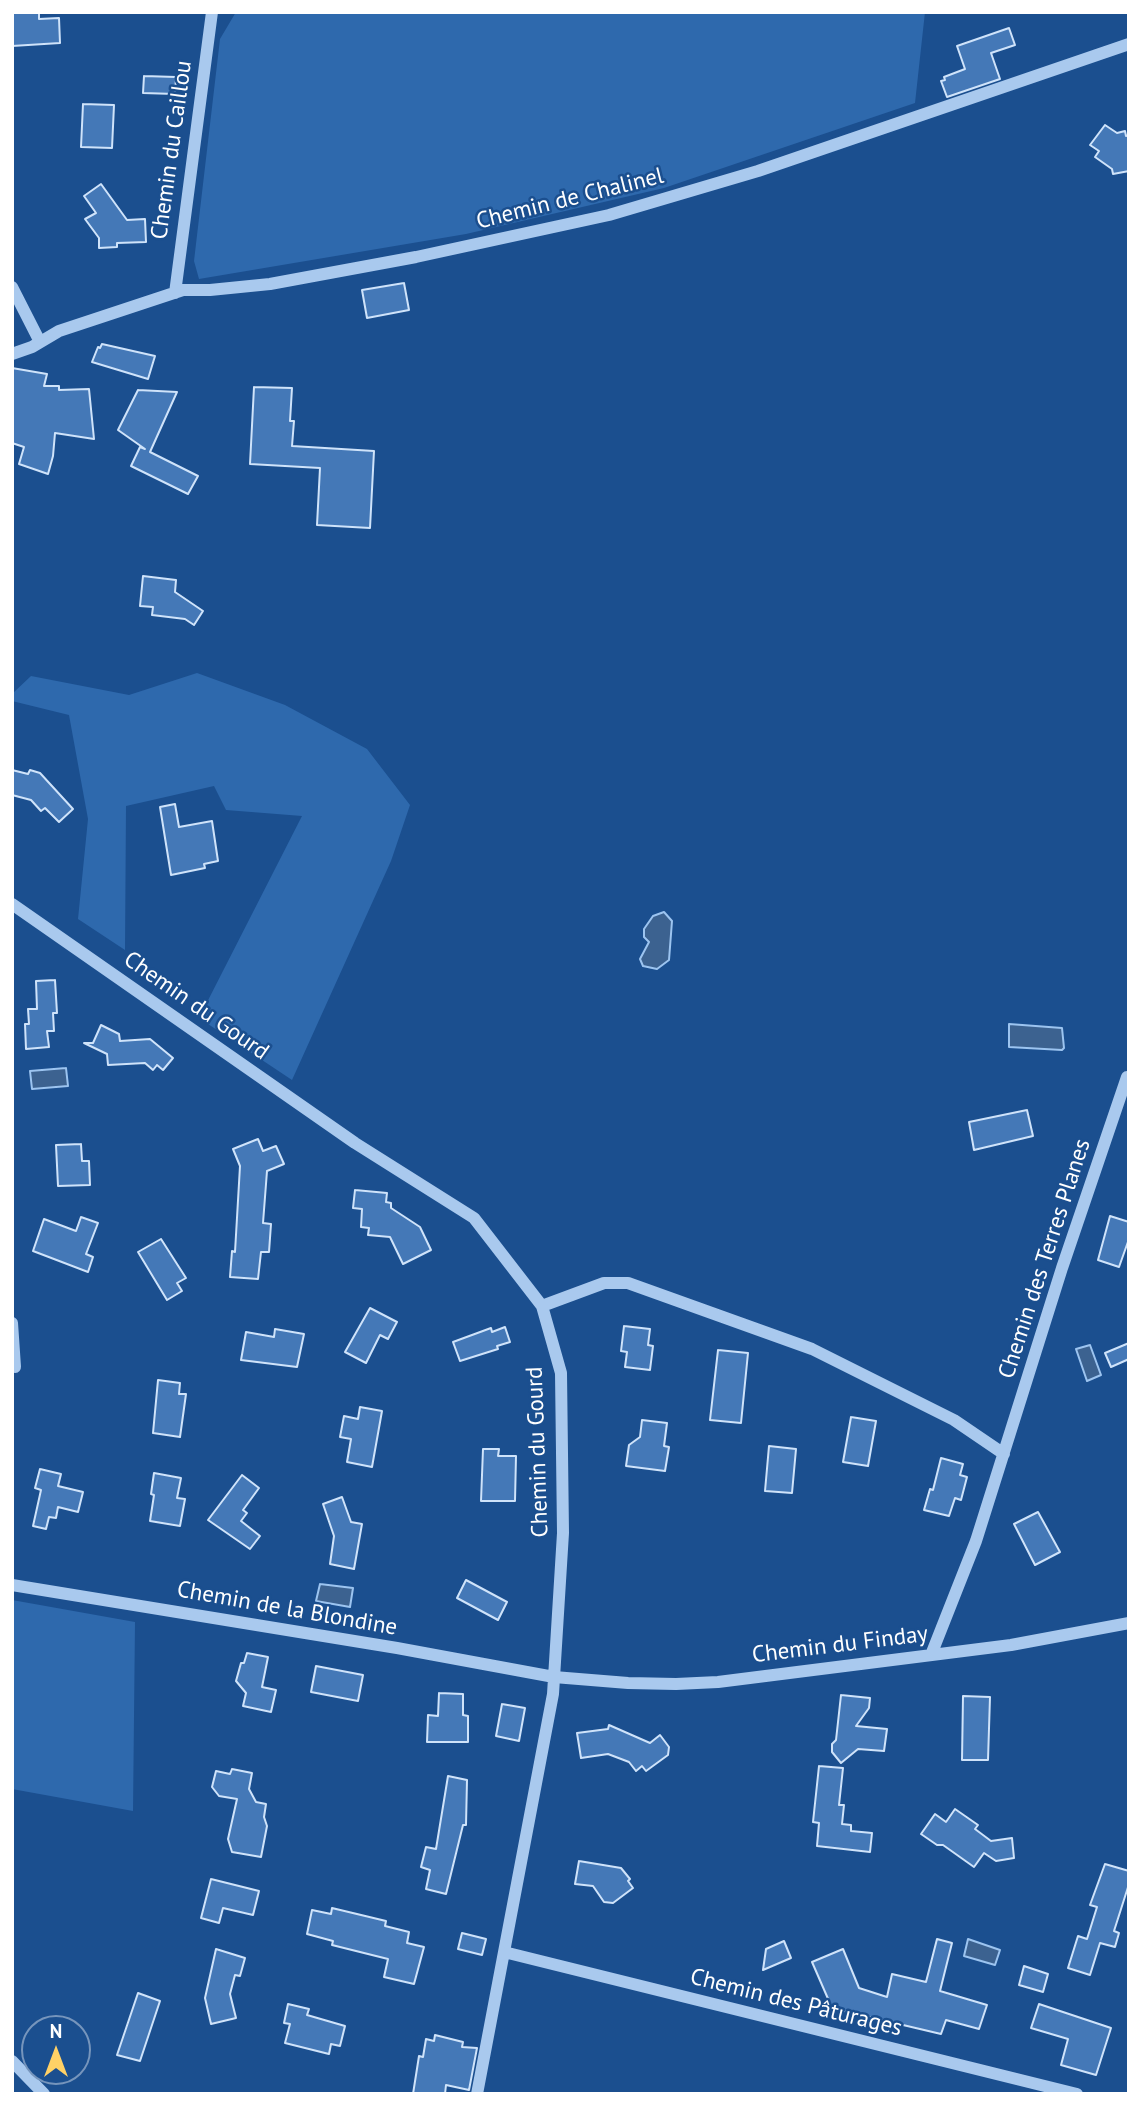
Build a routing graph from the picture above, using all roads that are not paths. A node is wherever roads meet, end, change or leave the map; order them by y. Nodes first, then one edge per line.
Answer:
1 (212, 12) edge
2 (1129, 44) edge
3 (12, 288) edge
4 (175, 293) junction
5 (40, 342) junction
6 (12, 354) edge
7 (12, 904) edge
8 (1127, 1077) edge
9 (542, 1306) junction
10 (12, 1323) edge
11 (15, 1367) dead end
12 (1004, 1454) junction
13 (12, 1585) edge
14 (1129, 1623) edge
15 (931, 1655) junction
16 (554, 1677) junction
17 (504, 1952) junction
18 (12, 2061) edge
19 (44, 2094) edge
20 (477, 2094) edge
21 (1077, 2094) edge

1 - 4 street, Chemin du Caillou
2 - 4 street, Chemin de Chalinel
3 - 5 street
4 - 5 street, Chemin de Chalinel
5 - 6 street, Chemin de Chalinel
7 - 9 street, Chemin du Gourd
8 - 12 street, Chemin des Terres Planes
9 - 12 street
9 - 16 street, Chemin du Gourd
10 - 11 street
12 - 15 street, Chemin des Terres Planes
13 - 16 street, Chemin de la Blondine
14 - 15 street, Chemin du Finday
15 - 16 street, Chemin du Finday
16 - 17 street, Chemin du Gourd
17 - 20 street, Chemin du Gourd
17 - 21 street, Chemin des Pâturages
18 - 19 street

